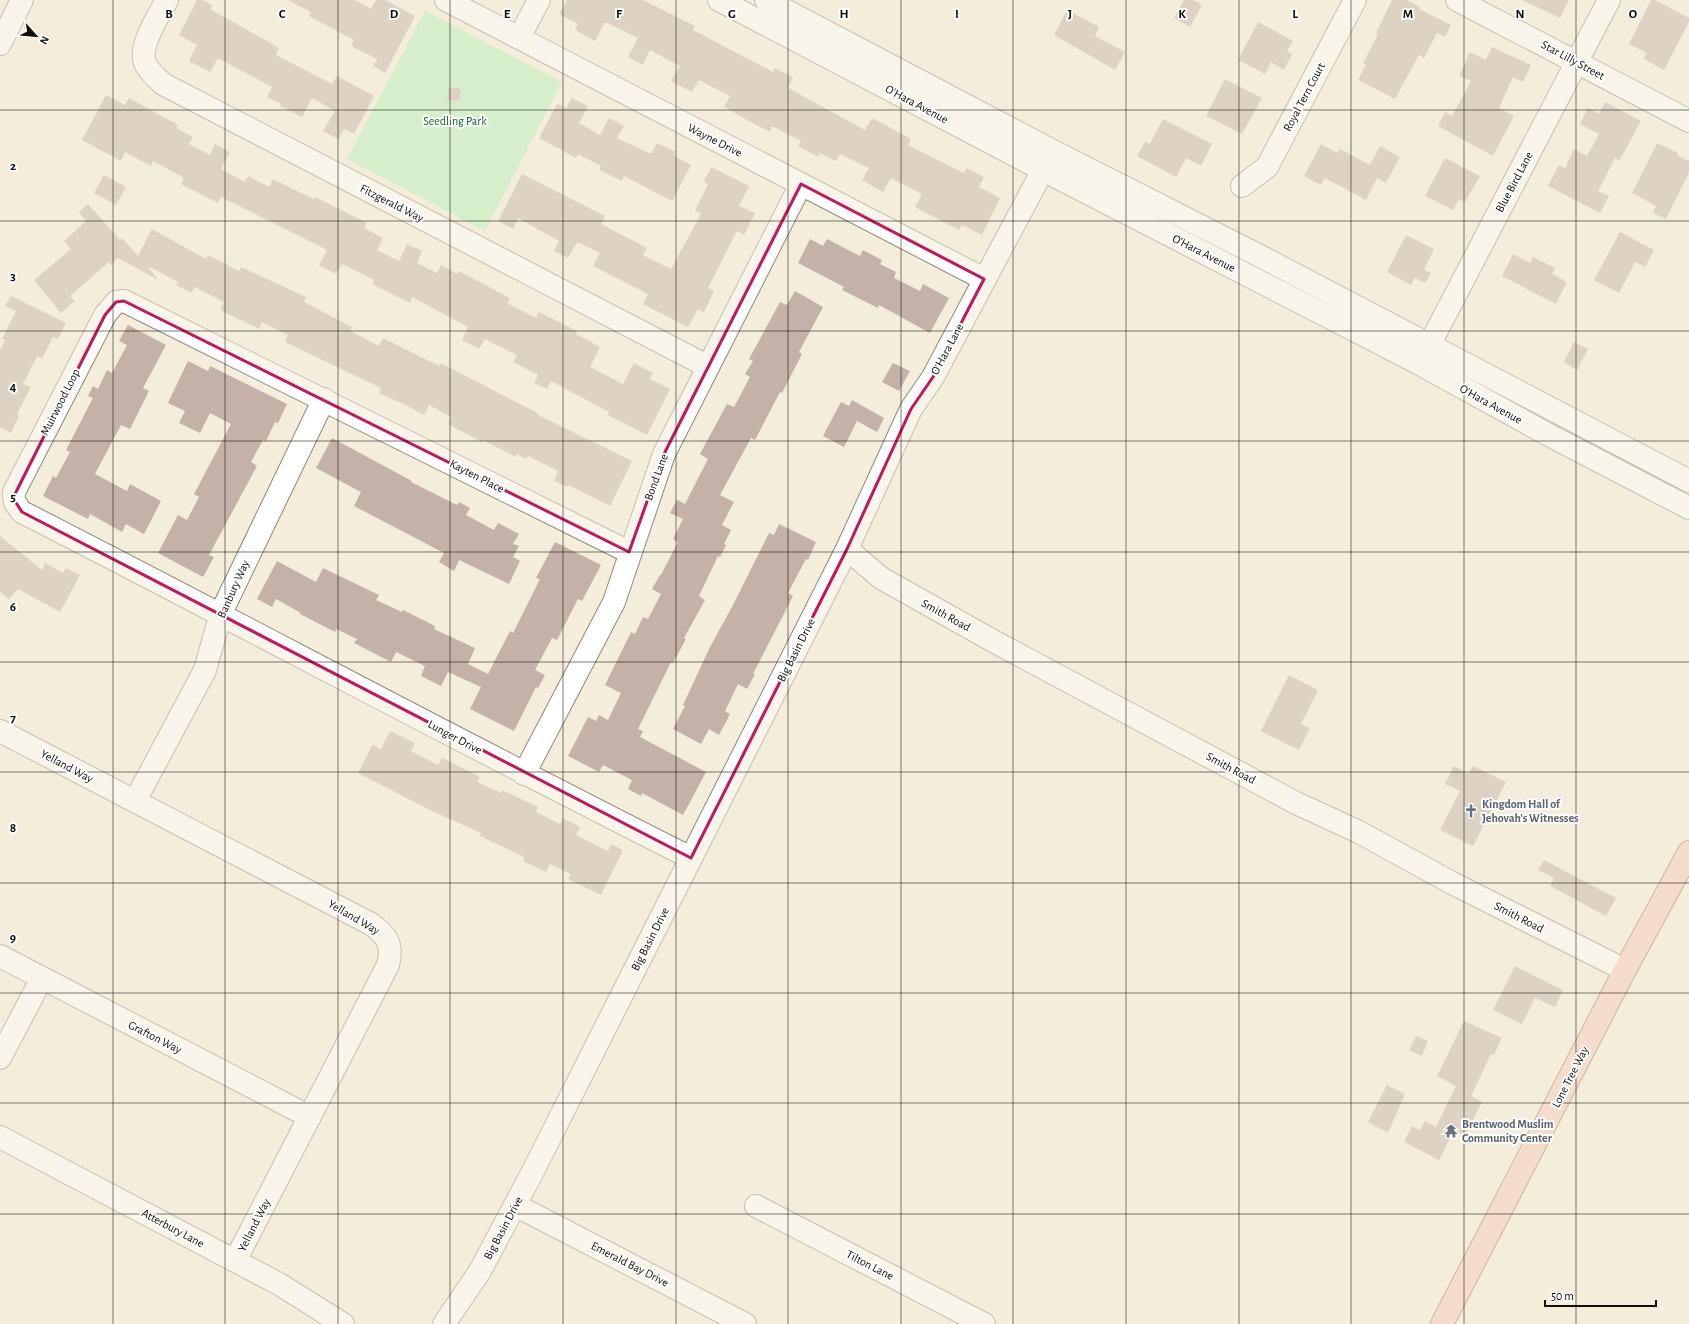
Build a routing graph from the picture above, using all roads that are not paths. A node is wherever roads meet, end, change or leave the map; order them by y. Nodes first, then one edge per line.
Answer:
1 (22, 0) edge
2 (167, 0) edge
3 (446, 0) edge
4 (539, 0) edge
5 (719, 0) edge
6 (766, 0) edge
7 (1355, 0) edge
8 (1457, 0) edge
9 (1609, 0) edge
10 (519, 38) junction
11 (0, 44) edge
12 (1577, 62) junction
13 (1689, 121) edge
14 (1048, 160) junction
15 (801, 184) junction
16 (1242, 186) dead end
17 (984, 279) junction
18 (1424, 355) junction
19 (707, 366) junction
20 (324, 399) junction
21 (1689, 481) edge
22 (1689, 508) edge
23 (847, 549) junction
24 (630, 552) junction
25 (221, 613) junction
26 (0, 731) edge
27 (524, 774) junction
28 (135, 802) junction
29 (1689, 852) edge
30 (691, 858) junction
31 (0, 956) edge
32 (1625, 970) junction
33 (42, 978) junction
34 (0, 1058) edge
35 (310, 1117) junction
36 (0, 1137) edge
37 (515, 1205) junction
38 (756, 1206) dead end
39 (236, 1261) junction
40 (343, 1324) edge
41 (444, 1324) edge
42 (745, 1324) edge
43 (984, 1324) edge
44 (1442, 1324) edge

1 - 11 street
2 - 19 street, Fitzgerald Way
3 - 10 street, Wayne Drive
4 - 10 street
5 - 14 street, O'Hara Avenue
6 - 14 street, O'Hara Avenue
7 - 16 street, Royal Tern Court
8 - 12 street, Star Lilly Street
9 - 12 street, Blue Bird Lane
10 - 15 street, Wayne Drive
12 - 13 street, Star Lilly Street
12 - 18 street, Blue Bird Lane
14 - 17 street, O'Hara Lane
14 - 18 street, O'Hara Avenue
15 - 17 street, Wayne Drive
15 - 19 street, Bond Lane
17 - 23 street, O'Hara Lane
18 - 21 street, O'Hara Avenue
18 - 22 street, O'Hara Avenue
19 - 24 street, Bond Lane
20 - 24 street, Kayten Place
20 - 25 street, Banbury Way
20 - 25 street, Muirwood Loop
23 - 30 street, Big Basin Drive
23 - 32 street, Smith Road
24 - 27 street, Bond Lane
25 - 27 street, Lunger Drive
25 - 28 street, Banbury Way
26 - 28 street, Yelland Way
27 - 30 street, Lunger Drive
28 - 35 street, Yelland Way
29 - 32 main road, Lone Tree Way
30 - 37 street, Big Basin Drive
31 - 33 street, Grafton Way
32 - 44 main road, Lone Tree Way
33 - 34 street
33 - 35 street, Grafton Way
35 - 39 street, Yelland Way
36 - 39 street, Atterbury Lane
37 - 41 street, Big Basin Drive
37 - 42 street, Emerald Bay Drive
38 - 43 street, Tilton Lane
39 - 40 street, Atterbury Lane

